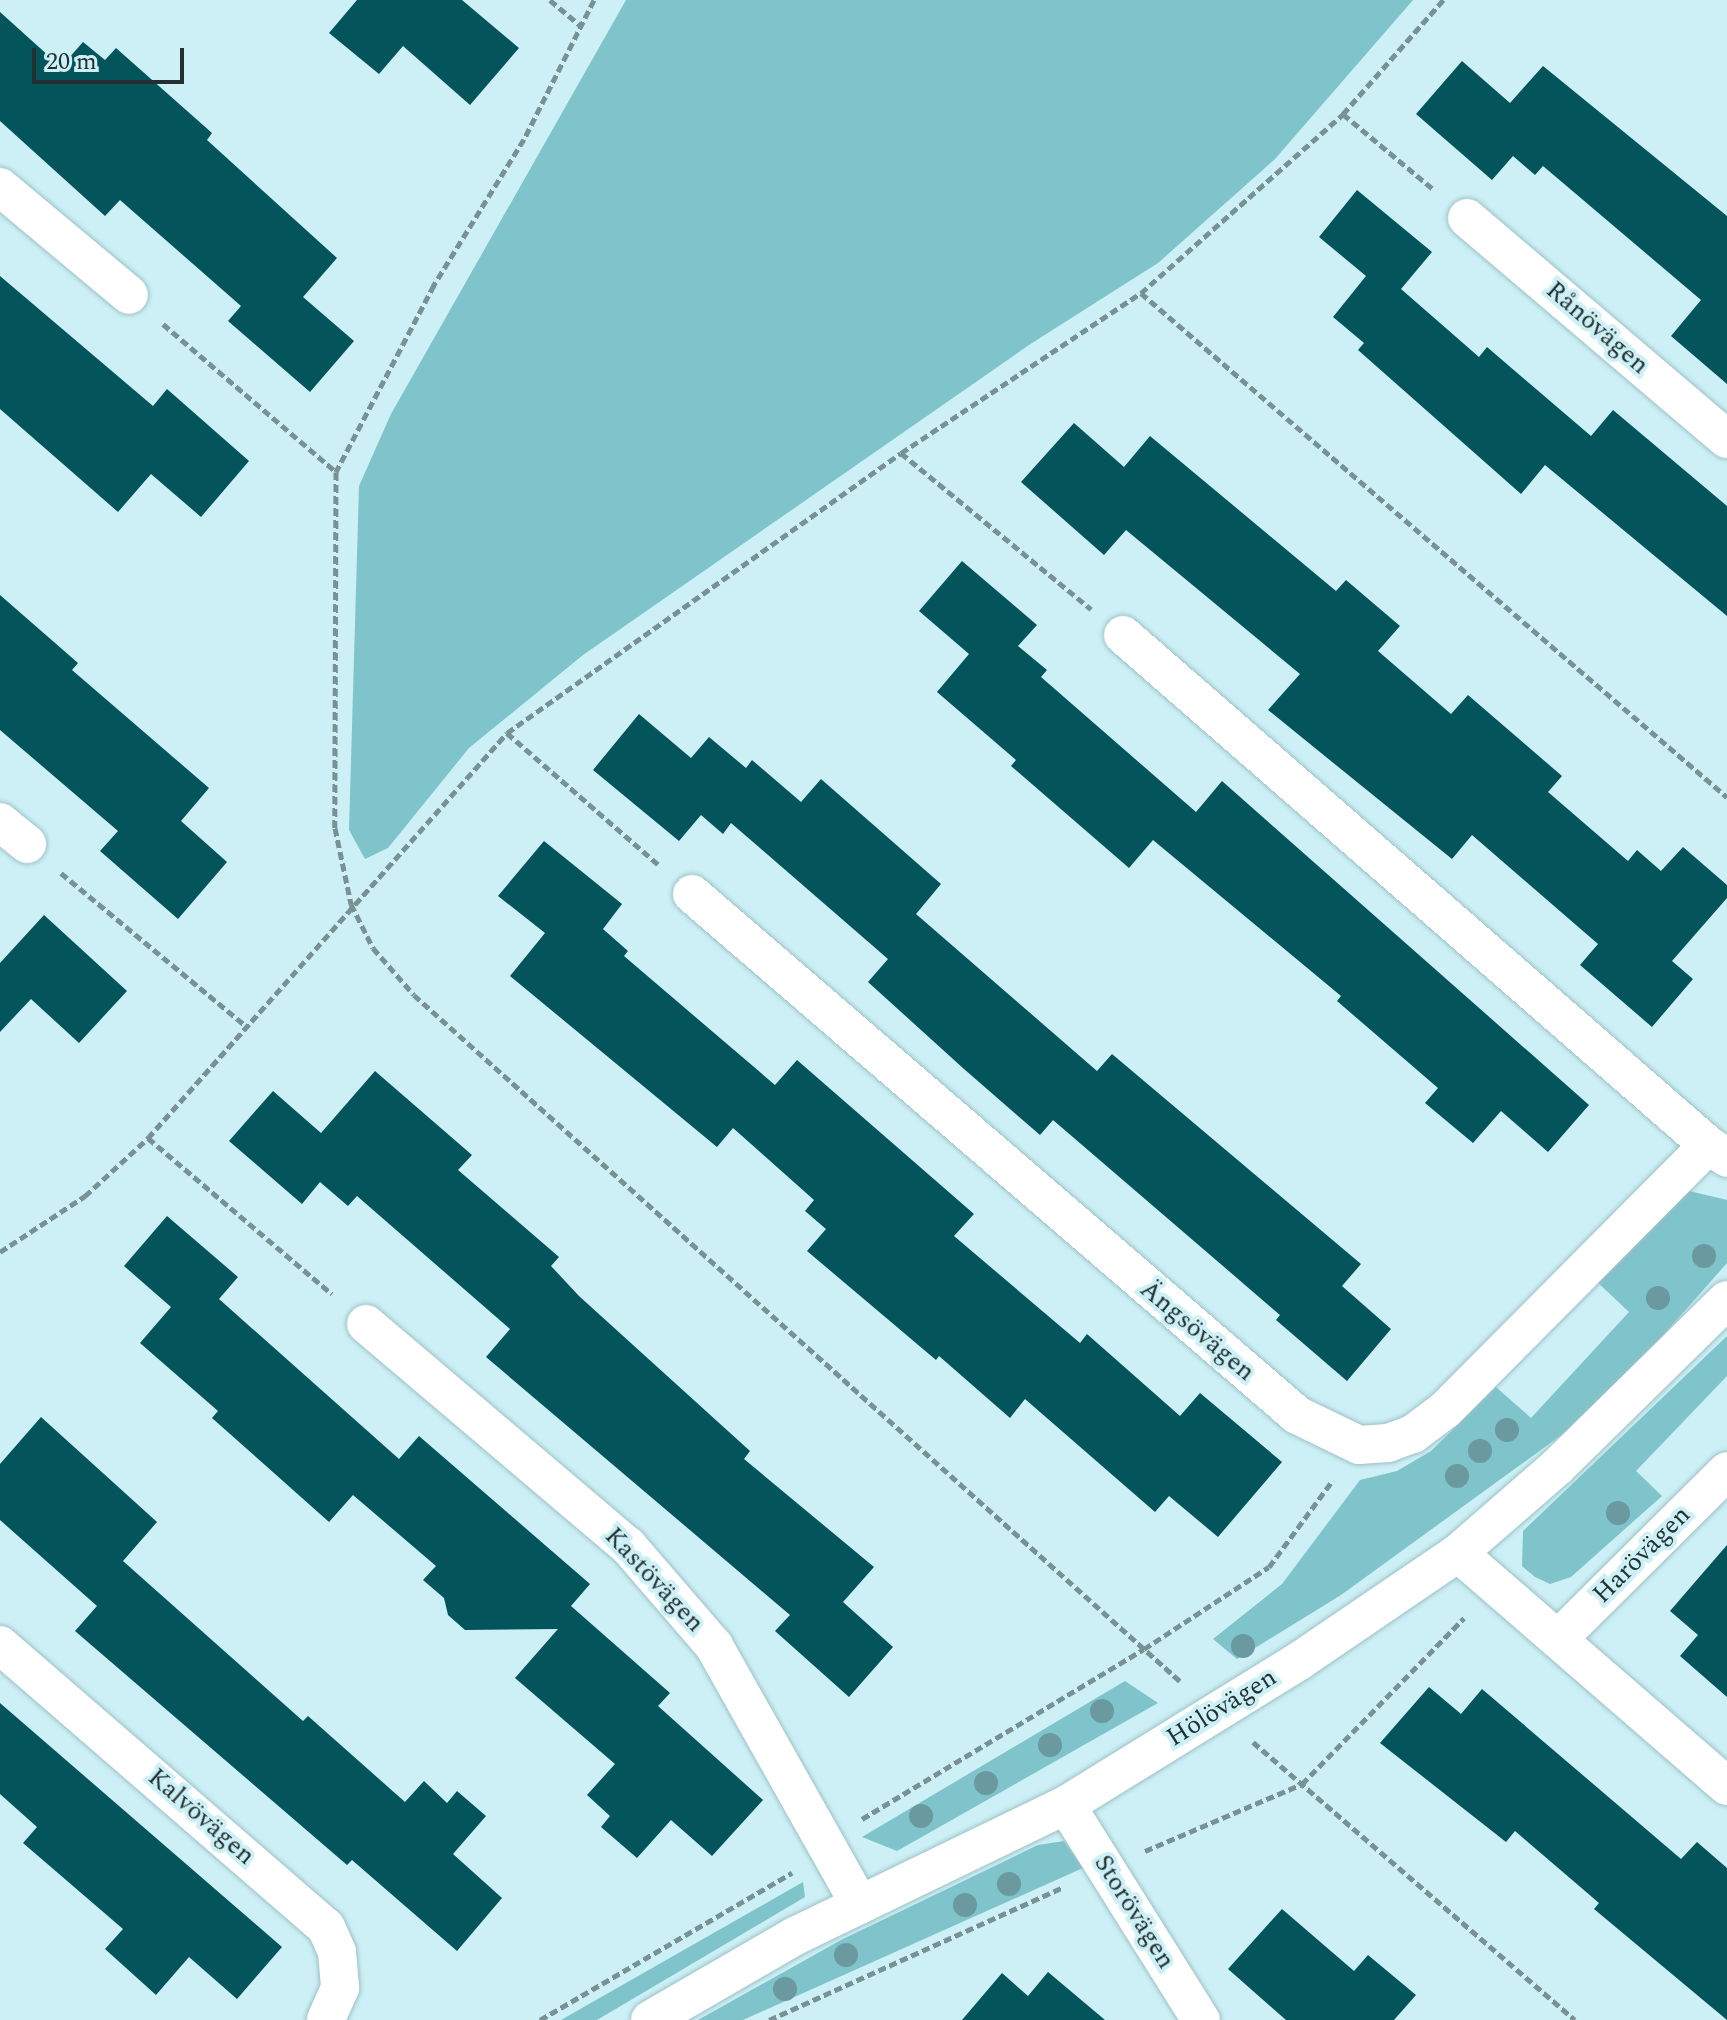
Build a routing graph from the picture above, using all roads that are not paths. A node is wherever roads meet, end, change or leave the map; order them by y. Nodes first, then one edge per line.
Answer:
1 (0, 187) edge
2 (1467, 218) road end
3 (129, 295) road end
4 (1727, 439) edge
5 (1123, 635) road end
6 (692, 894) road end
7 (1718, 1152) edge
8 (1727, 1300) edge
9 (366, 1324) road end
10 (1727, 1471) edge
11 (1458, 1553) junction
12 (1558, 1639) junction
13 (0, 1645) edge
14 (1727, 1786) edge
15 (1066, 1805) junction
16 (860, 1905) junction
17 (326, 2020) edge
18 (650, 2020) edge
19 (1201, 2020) edge

1 - 3 street
2 - 4 street, Rånövägen
5 - 7 street
6 - 7 street, Ängsövägen
8 - 11 street, Hölövägen
9 - 16 street, Kastövägen
10 - 12 street, Harövägen
11 - 12 street
11 - 15 street, Hölövägen
12 - 14 street
13 - 17 street, Kalvövägen
15 - 16 street, Hölövägen
15 - 19 street, Storövägen
16 - 18 street, Hölövägen

